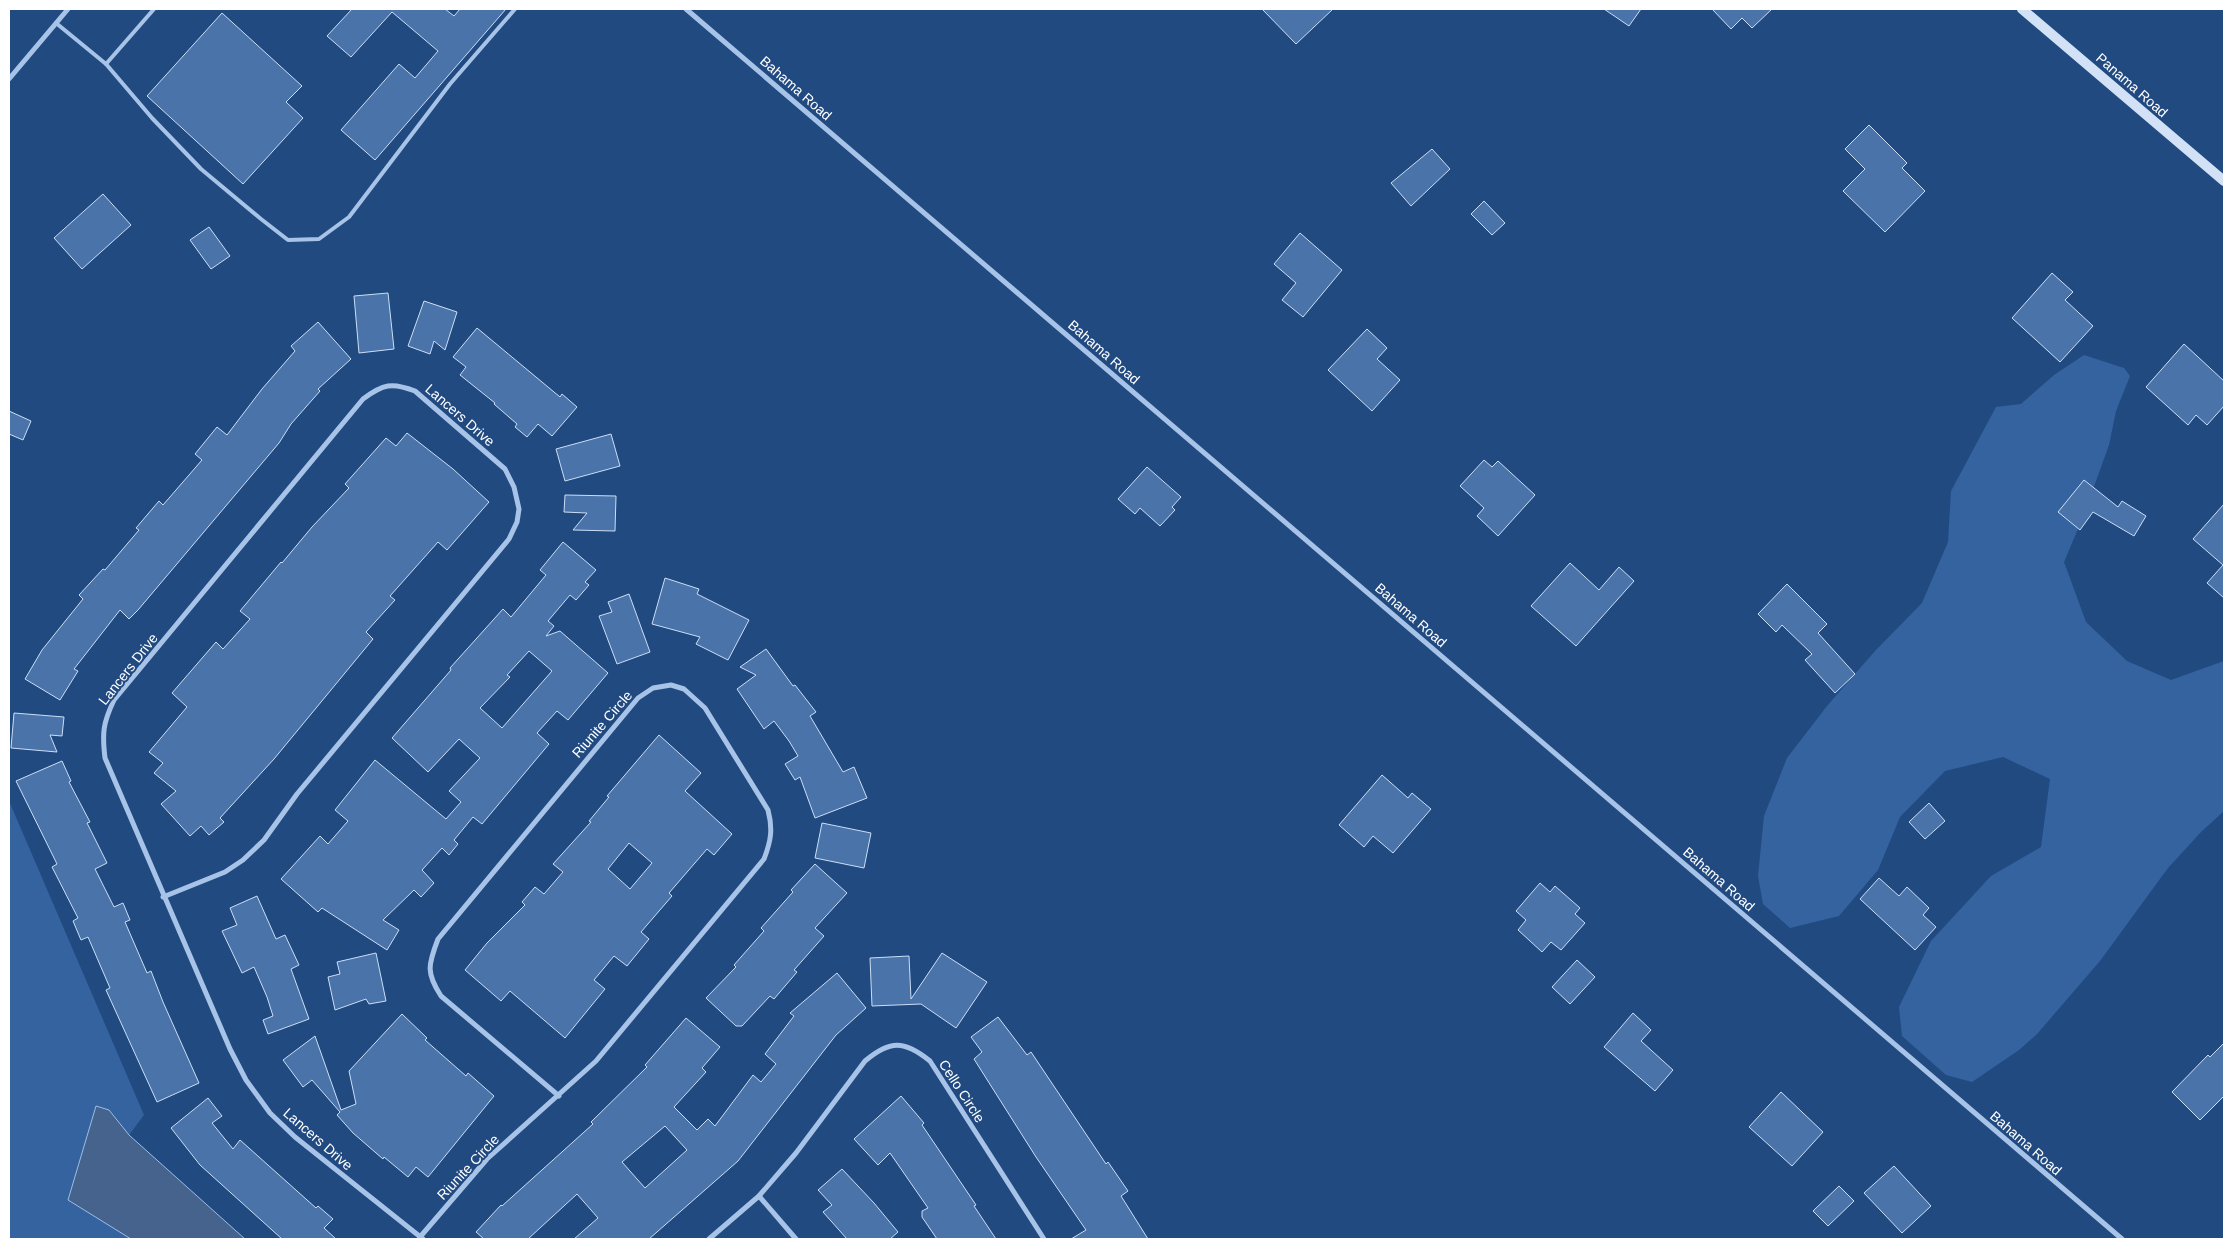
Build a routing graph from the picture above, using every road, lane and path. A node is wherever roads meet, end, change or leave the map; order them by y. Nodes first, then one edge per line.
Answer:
1 (68, 9) edge
2 (154, 9) edge
3 (515, 9) edge
4 (686, 9) edge
5 (2022, 9) edge
6 (56, 23) junction
7 (106, 64) junction
8 (9, 79) edge
9 (2224, 181) edge
10 (163, 897) junction
11 (559, 1096) junction
12 (758, 1196) junction
13 (422, 1238) edge
14 (709, 1239) edge
15 (796, 1239) edge
16 (1044, 1239) edge
17 (2122, 1239) edge

1 - 6 street
2 - 7 lane
3 - 7 lane
4 - 17 street, Bahama Road
5 - 9 street, Panama Road
6 - 7 lane
6 - 8 street
10 - 10 street, Lancers Drive
10 - 13 street, Lancers Drive
11 - 11 street, Riunite Circle
11 - 13 street, Riunite Circle
12 - 14 street, Cello Circle
12 - 15 street
12 - 16 street, Cello Circle

